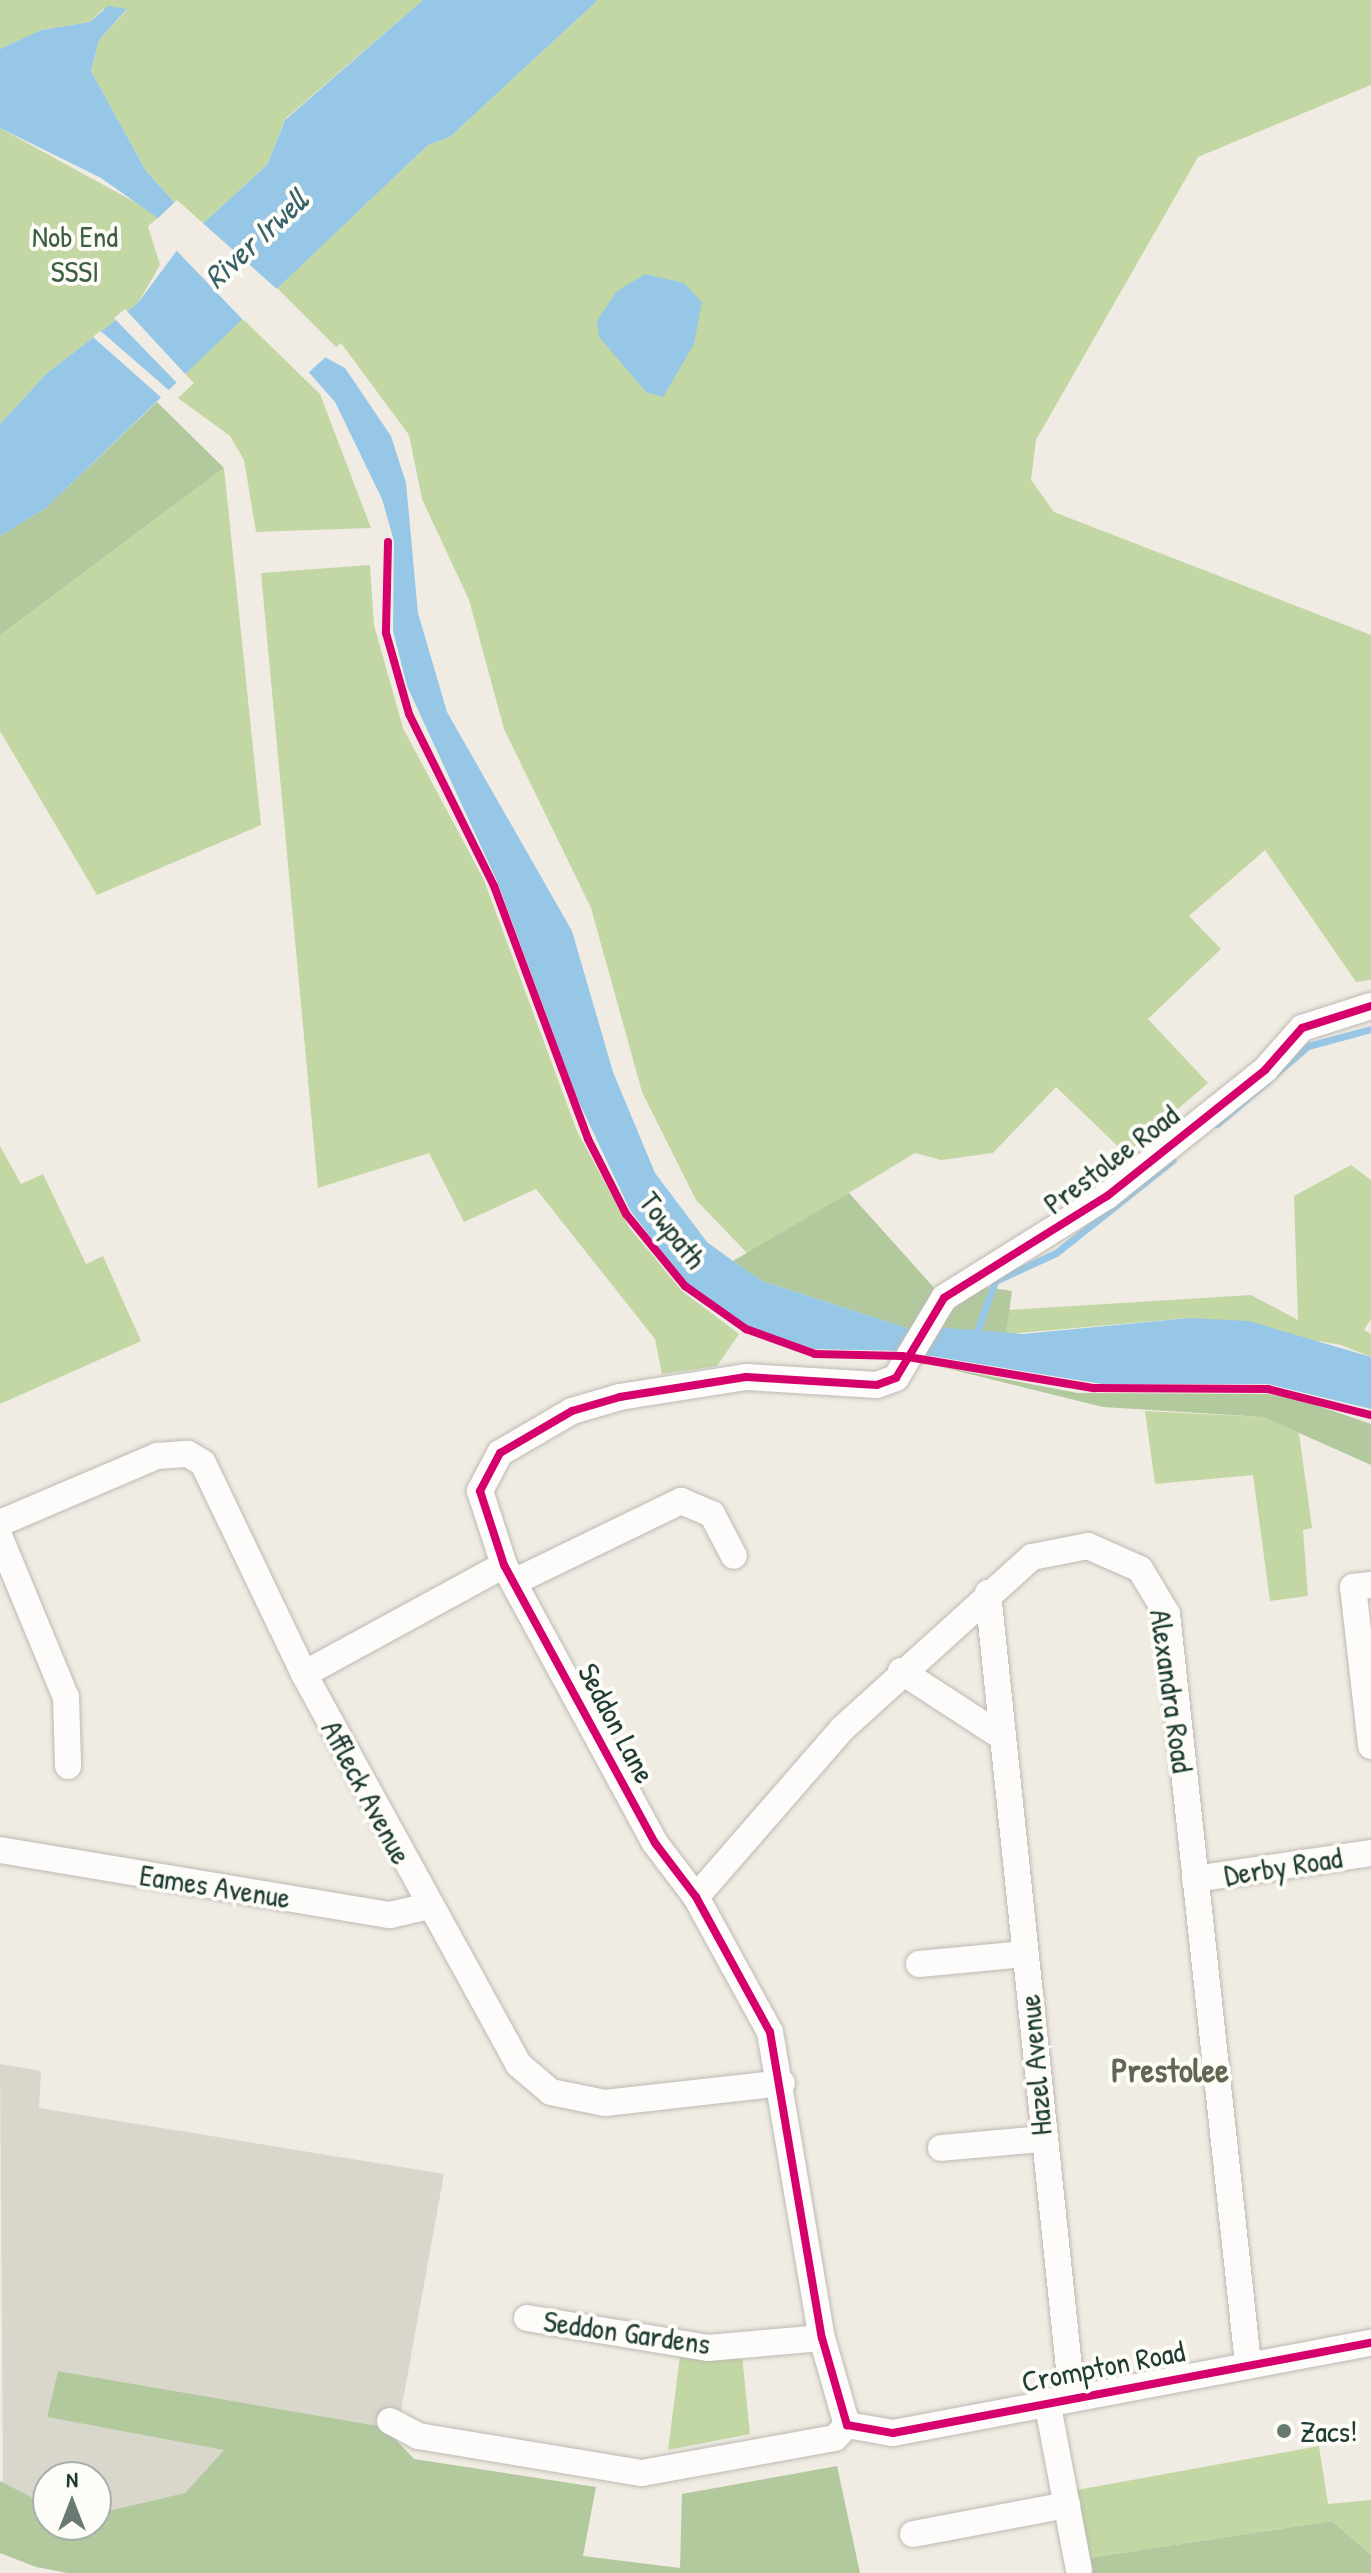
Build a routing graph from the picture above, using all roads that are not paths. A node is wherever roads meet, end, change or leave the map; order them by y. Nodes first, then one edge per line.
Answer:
1 (1371, 1006) edge
2 (910, 1364) joint
3 (0, 1523) edge
4 (0, 1538) edge
5 (735, 1556) dead end
6 (509, 1574) junction
7 (1371, 1585) edge
8 (988, 1593) junction
9 (901, 1671) junction
10 (304, 1674) junction
11 (1369, 1695) edge
12 (999, 1735) junction
13 (1371, 1746) edge
14 (61, 1749) dead end
15 (0, 1850) edge
16 (1371, 1853) edge
17 (1195, 1879) junction
18 (696, 1897) junction
19 (428, 1906) junction
20 (1025, 1954) junction
21 (919, 1964) dead end
22 (782, 2083) junction
23 (1042, 2139) junction
24 (941, 2148) dead end
25 (522, 2316) dead end
26 (822, 2338) junction
27 (1371, 2343) edge
28 (1248, 2363) junction
29 (1060, 2398) junction
30 (390, 2421) dead end
31 (847, 2425) junction
32 (1067, 2505) junction
33 (913, 2534) dead end
34 (1079, 2570) dead end

1 - 2 street, Prestolee Road
2 - 6 street, Seddon Lane
3 - 10 street, Affleck Avenue
4 - 14 street
5 - 6 street
6 - 10 street
6 - 18 street, Seddon Lane
7 - 11 street
8 - 9 street, Alexandra Road
8 - 12 street, Hazel Avenue
8 - 17 street, Alexandra Road
9 - 12 street
9 - 18 street, Alexandra Road
10 - 19 street, Affleck Avenue
11 - 13 street
12 - 20 street, Hazel Avenue
15 - 19 street, Eames Avenue
16 - 17 street, Derby Road
17 - 28 street, Alexandra Road
18 - 22 street, Seddon Lane
19 - 22 street, Affleck Avenue
20 - 21 street
20 - 23 street, Hazel Avenue
22 - 26 street, Seddon Lane
23 - 24 street
23 - 29 street, Hazel Avenue
25 - 26 street, Seddon Gardens
26 - 31 street, Seddon Lane
27 - 28 street, Crompton Road
28 - 29 street, Crompton Road
29 - 31 street, Crompton Road
29 - 32 street, Hazel Avenue
30 - 31 street
32 - 33 street
32 - 34 street, Hazel Avenue

